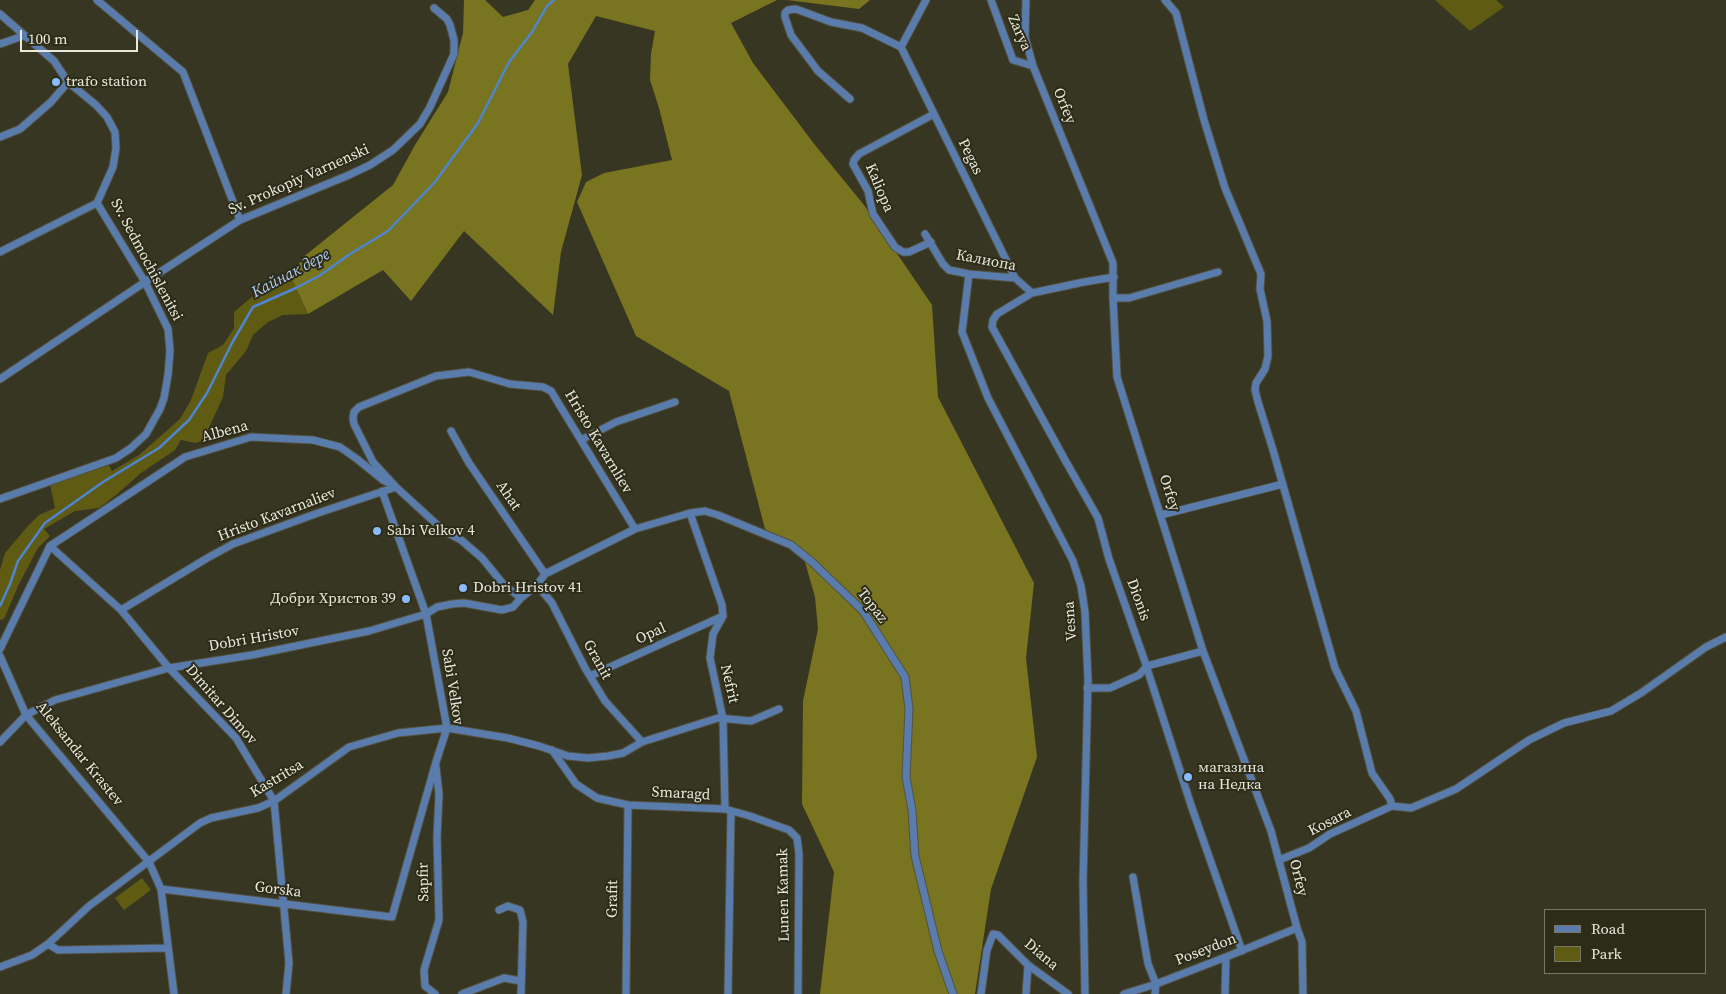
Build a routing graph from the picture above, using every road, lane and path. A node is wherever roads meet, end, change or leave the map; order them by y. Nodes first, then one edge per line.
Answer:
1 (98, 0) edge
2 (926, 0) edge
3 (991, 0) edge
4 (1026, 0) edge
5 (1166, 0) edge
6 (434, 8) dead end
7 (0, 14) edge
8 (23, 36) junction
9 (0, 44) edge
10 (901, 47) junction
11 (1033, 66) junction
12 (68, 82) junction
13 (850, 99) dead end
14 (934, 114) junction
15 (0, 137) edge
16 (98, 203) junction
17 (240, 220) junction
18 (925, 234) dead end
19 (930, 242) junction
20 (0, 252) edge
21 (1218, 272) dead end
22 (969, 274) junction
23 (1114, 277) junction
24 (1015, 278) junction
25 (145, 282) junction
26 (1032, 294) junction
27 (1113, 298) junction
28 (0, 379) edge
29 (674, 402) dead end
30 (451, 430) dead end
31 (582, 440) junction
32 (1283, 484) junction
33 (396, 487) junction
34 (382, 491) junction
35 (0, 499) edge
36 (690, 513) junction
37 (1161, 515) junction
38 (635, 529) junction
39 (50, 546) junction
40 (545, 574) junction
41 (537, 585) junction
42 (521, 598) junction
43 (121, 610) junction
44 (426, 614) junction
45 (723, 616) junction
46 (1726, 638) edge
47 (0, 649) edge
48 (1203, 651) junction
49 (0, 656) edge
50 (1147, 666) junction
51 (169, 668) junction
52 (590, 676) junction
53 (1087, 688) junction
54 (779, 709) dead end
55 (26, 715) junction
56 (723, 719) junction
57 (448, 728) junction
58 (0, 742) edge
59 (642, 742) junction
60 (552, 750) junction
61 (436, 762) junction
62 (274, 800) junction
63 (628, 805) junction
64 (1392, 806) junction
65 (728, 810) junction
66 (1279, 860) junction
67 (149, 862) junction
68 (1133, 877) dead end
69 (161, 889) junction
70 (284, 905) junction
71 (499, 910) dead end
72 (392, 917) joint
73 (1297, 928) junction
74 (48, 944) junction
75 (168, 948) junction
76 (1242, 951) junction
77 (1226, 957) junction
78 (1028, 965) junction
79 (0, 968) edge
80 (520, 981) junction
81 (1156, 984) junction
82 (174, 994) edge
83 (286, 994) edge
84 (435, 994) edge
85 (462, 994) edge
86 (521, 994) edge
87 (626, 994) edge
88 (728, 994) edge
89 (798, 994) edge
90 (953, 994) edge
91 (981, 994) edge
92 (1026, 994) edge
93 (1068, 994) edge
94 (1085, 994) edge
95 (1124, 994) edge
96 (1156, 994) edge
97 (1225, 994) edge
98 (1303, 994) edge

1 - 17 street
2 - 10 street
3 - 11 street, Zarya
4 - 11 street, Orfey
5 - 32 street
6 - 17 street, Sv. Prokopiy Varnenski
7 - 8 street, Sv. Sedmochislenitsi
8 - 9 street
8 - 12 street, Sv. Sedmochislenitsi
10 - 13 street
10 - 14 street, Pegas
11 - 23 street, Orfey
12 - 15 street
12 - 16 street, Sv. Sedmochislenitsi
14 - 19 street, Kaliopa
14 - 24 street, Pegas
16 - 20 street
16 - 25 street, Sv. Sedmochislenitsi
17 - 25 street, Sv. Prokopiy Varnenski
18 - 19 street, Калиопа
19 - 22 street, Калиопа
21 - 27 street
22 - 24 street, Калиопа
22 - 53 street, Vesna
23 - 26 street
23 - 27 street, Orfey
24 - 26 street, Калиопа
25 - 28 street, Sv. Prokopiy Varnenski
25 - 35 street, Sv. Sedmochislenitsi
26 - 50 street, Dionis
27 - 37 street, Orfey
29 - 31 street
30 - 40 street, Ahat
31 - 33 street, Hristo Kavarnliev
31 - 38 street, Hristo Kavarnliev
32 - 37 street
32 - 64 street
33 - 34 street, Hristo Kavarnaliev
33 - 39 street, Albena
33 - 42 street, Albena
34 - 43 street, Hristo Kavarnaliev
34 - 44 street, Sabi Velkov
36 - 38 street, Topaz
36 - 45 street
36 - 90 street, Topaz
37 - 48 street, Orfey
38 - 40 street, Topaz
39 - 43 street, Dimitar Dimov
39 - 47 street
40 - 41 street, Topaz
41 - 42 street, Topaz
41 - 52 street, Granit
42 - 44 street, Dobri Hristov
43 - 51 street, Dimitar Dimov
44 - 51 street, Dobri Hristov
44 - 57 street, Sabi Velkov
45 - 52 street, Opal
45 - 56 street, Nefrit
46 - 64 street
48 - 50 street
48 - 66 street, Orfey
49 - 55 street, Aleksandar Krastev
50 - 53 street
50 - 76 street, Dionis
51 - 55 street, Dobri Hristov
51 - 62 street, Dimitar Dimov
52 - 59 street, Granit
53 - 94 street, Vesna
54 - 56 street, Kastritsa
55 - 58 street, Dobri Hristov
55 - 67 street, Aleksandar Krastev
56 - 59 street, Kastritsa
56 - 65 street, Nefrit
57 - 60 street, Kastritsa
57 - 61 street, Sabi Velkov
57 - 62 street, Kastritsa
59 - 60 street, Kastritsa
60 - 63 street, Smaragd
61 - 72 street, Sabi Velkov
61 - 84 street, Sapfir
62 - 67 street, Kastritsa
62 - 70 street, Dimitar Dimov
63 - 65 street, Smaragd
63 - 87 street, Grafit
64 - 66 street, Kosara
65 - 88 street, Nefrit
65 - 89 street, Lunen Kamak
66 - 73 street, Orfey
67 - 69 street, Aleksandar Krastev
67 - 74 street, Kastritsa
68 - 81 street
69 - 70 street, Gorska
69 - 75 street, Aleksandar Krastev
70 - 72 street, Gorska
70 - 83 street, Dimitar Dimov
71 - 80 street
73 - 76 street, Poseydon
73 - 98 street, Orfey
74 - 75 street
74 - 79 street, Kastritsa
75 - 82 street, Aleksandar Krastev
76 - 77 street, Poseydon
77 - 81 street, Poseydon
77 - 97 street
78 - 91 street, Diana
78 - 92 street
78 - 93 street, Diana
80 - 85 street
80 - 86 street
81 - 95 street, Poseydon
81 - 96 street

